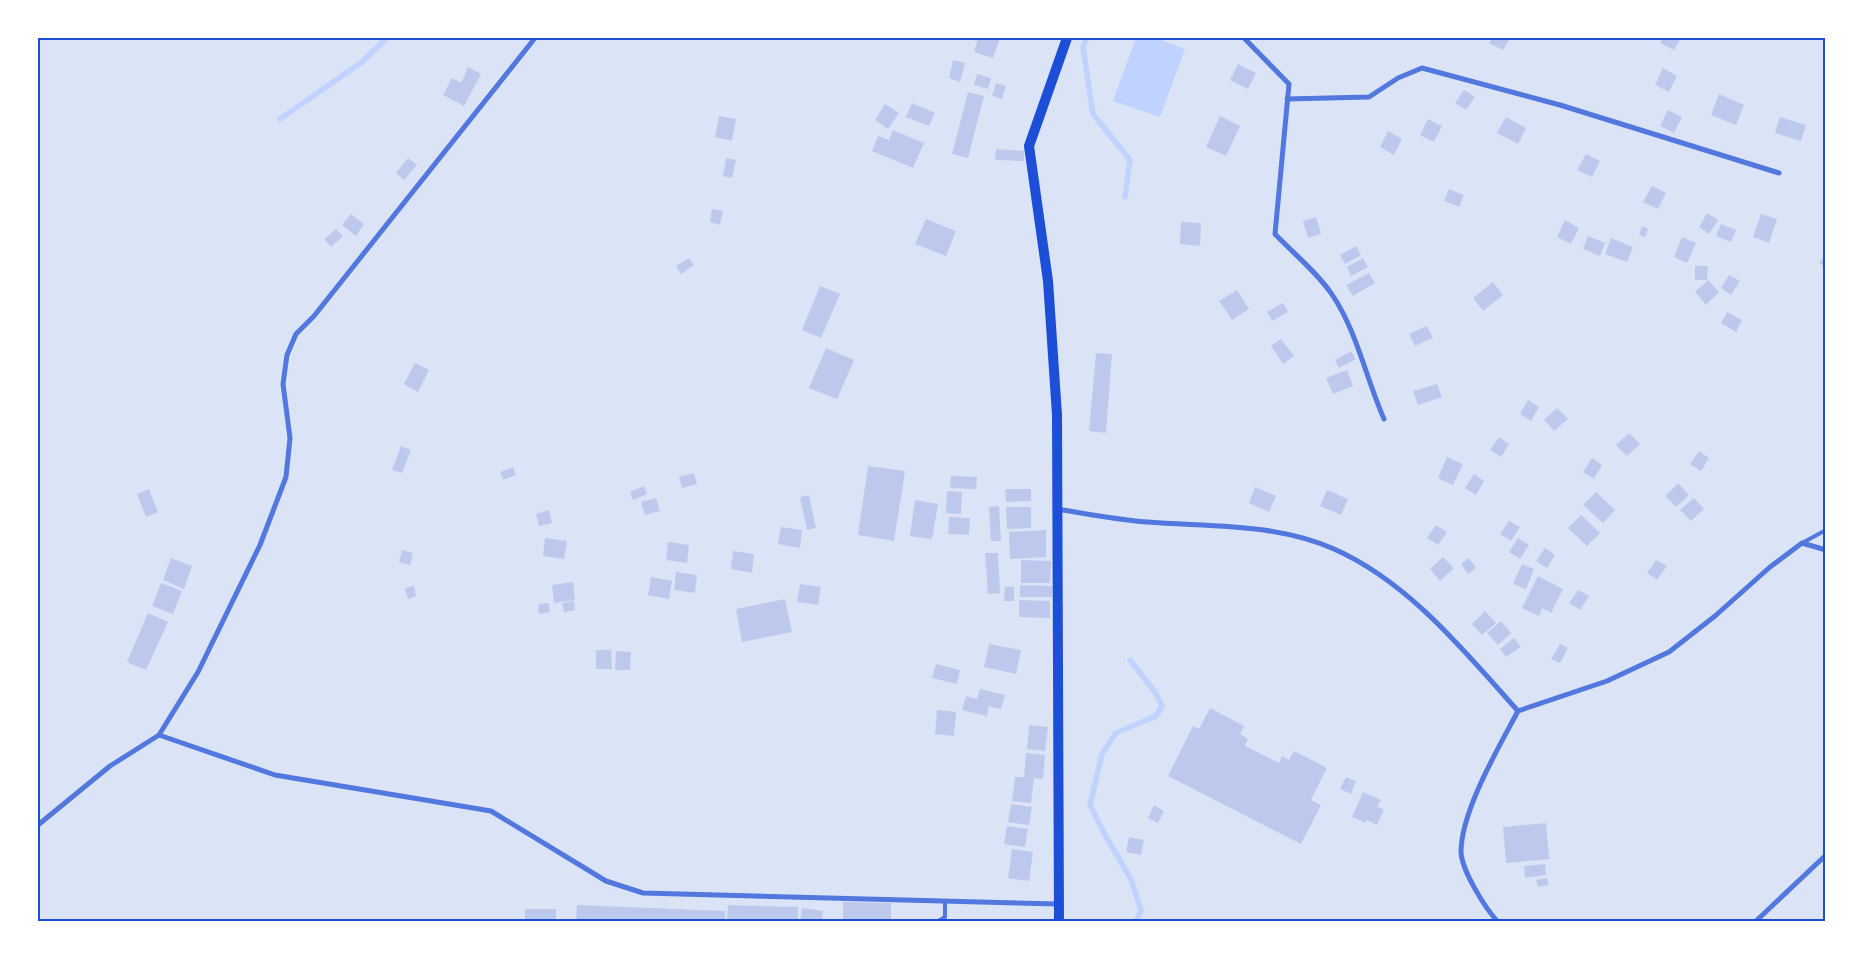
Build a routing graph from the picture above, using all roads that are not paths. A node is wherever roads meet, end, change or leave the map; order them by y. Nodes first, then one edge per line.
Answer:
1 (535, 38) edge
2 (1067, 38) edge
3 (1244, 38) edge
4 (1287, 99) junction
5 (1779, 173) dead end
6 (1384, 419) dead end
7 (1057, 509) junction
8 (1826, 530) edge
9 (1802, 543) junction
10 (1826, 550) edge
11 (1518, 711) junction
12 (159, 735) junction
13 (38, 825) edge
14 (1826, 855) edge
15 (945, 901) junction
16 (1058, 904) junction
17 (937, 922) edge
18 (1059, 922) edge
19 (1498, 922) edge
20 (1755, 922) edge

1 - 12 street
2 - 7 main road
3 - 4 street
4 - 5 street
4 - 6 street
7 - 11 street
7 - 16 main road
8 - 9 lane
9 - 10 street
9 - 11 street
11 - 19 street
12 - 13 street
12 - 15 street
14 - 20 street
15 - 16 street
15 - 17 lane
16 - 18 main road

